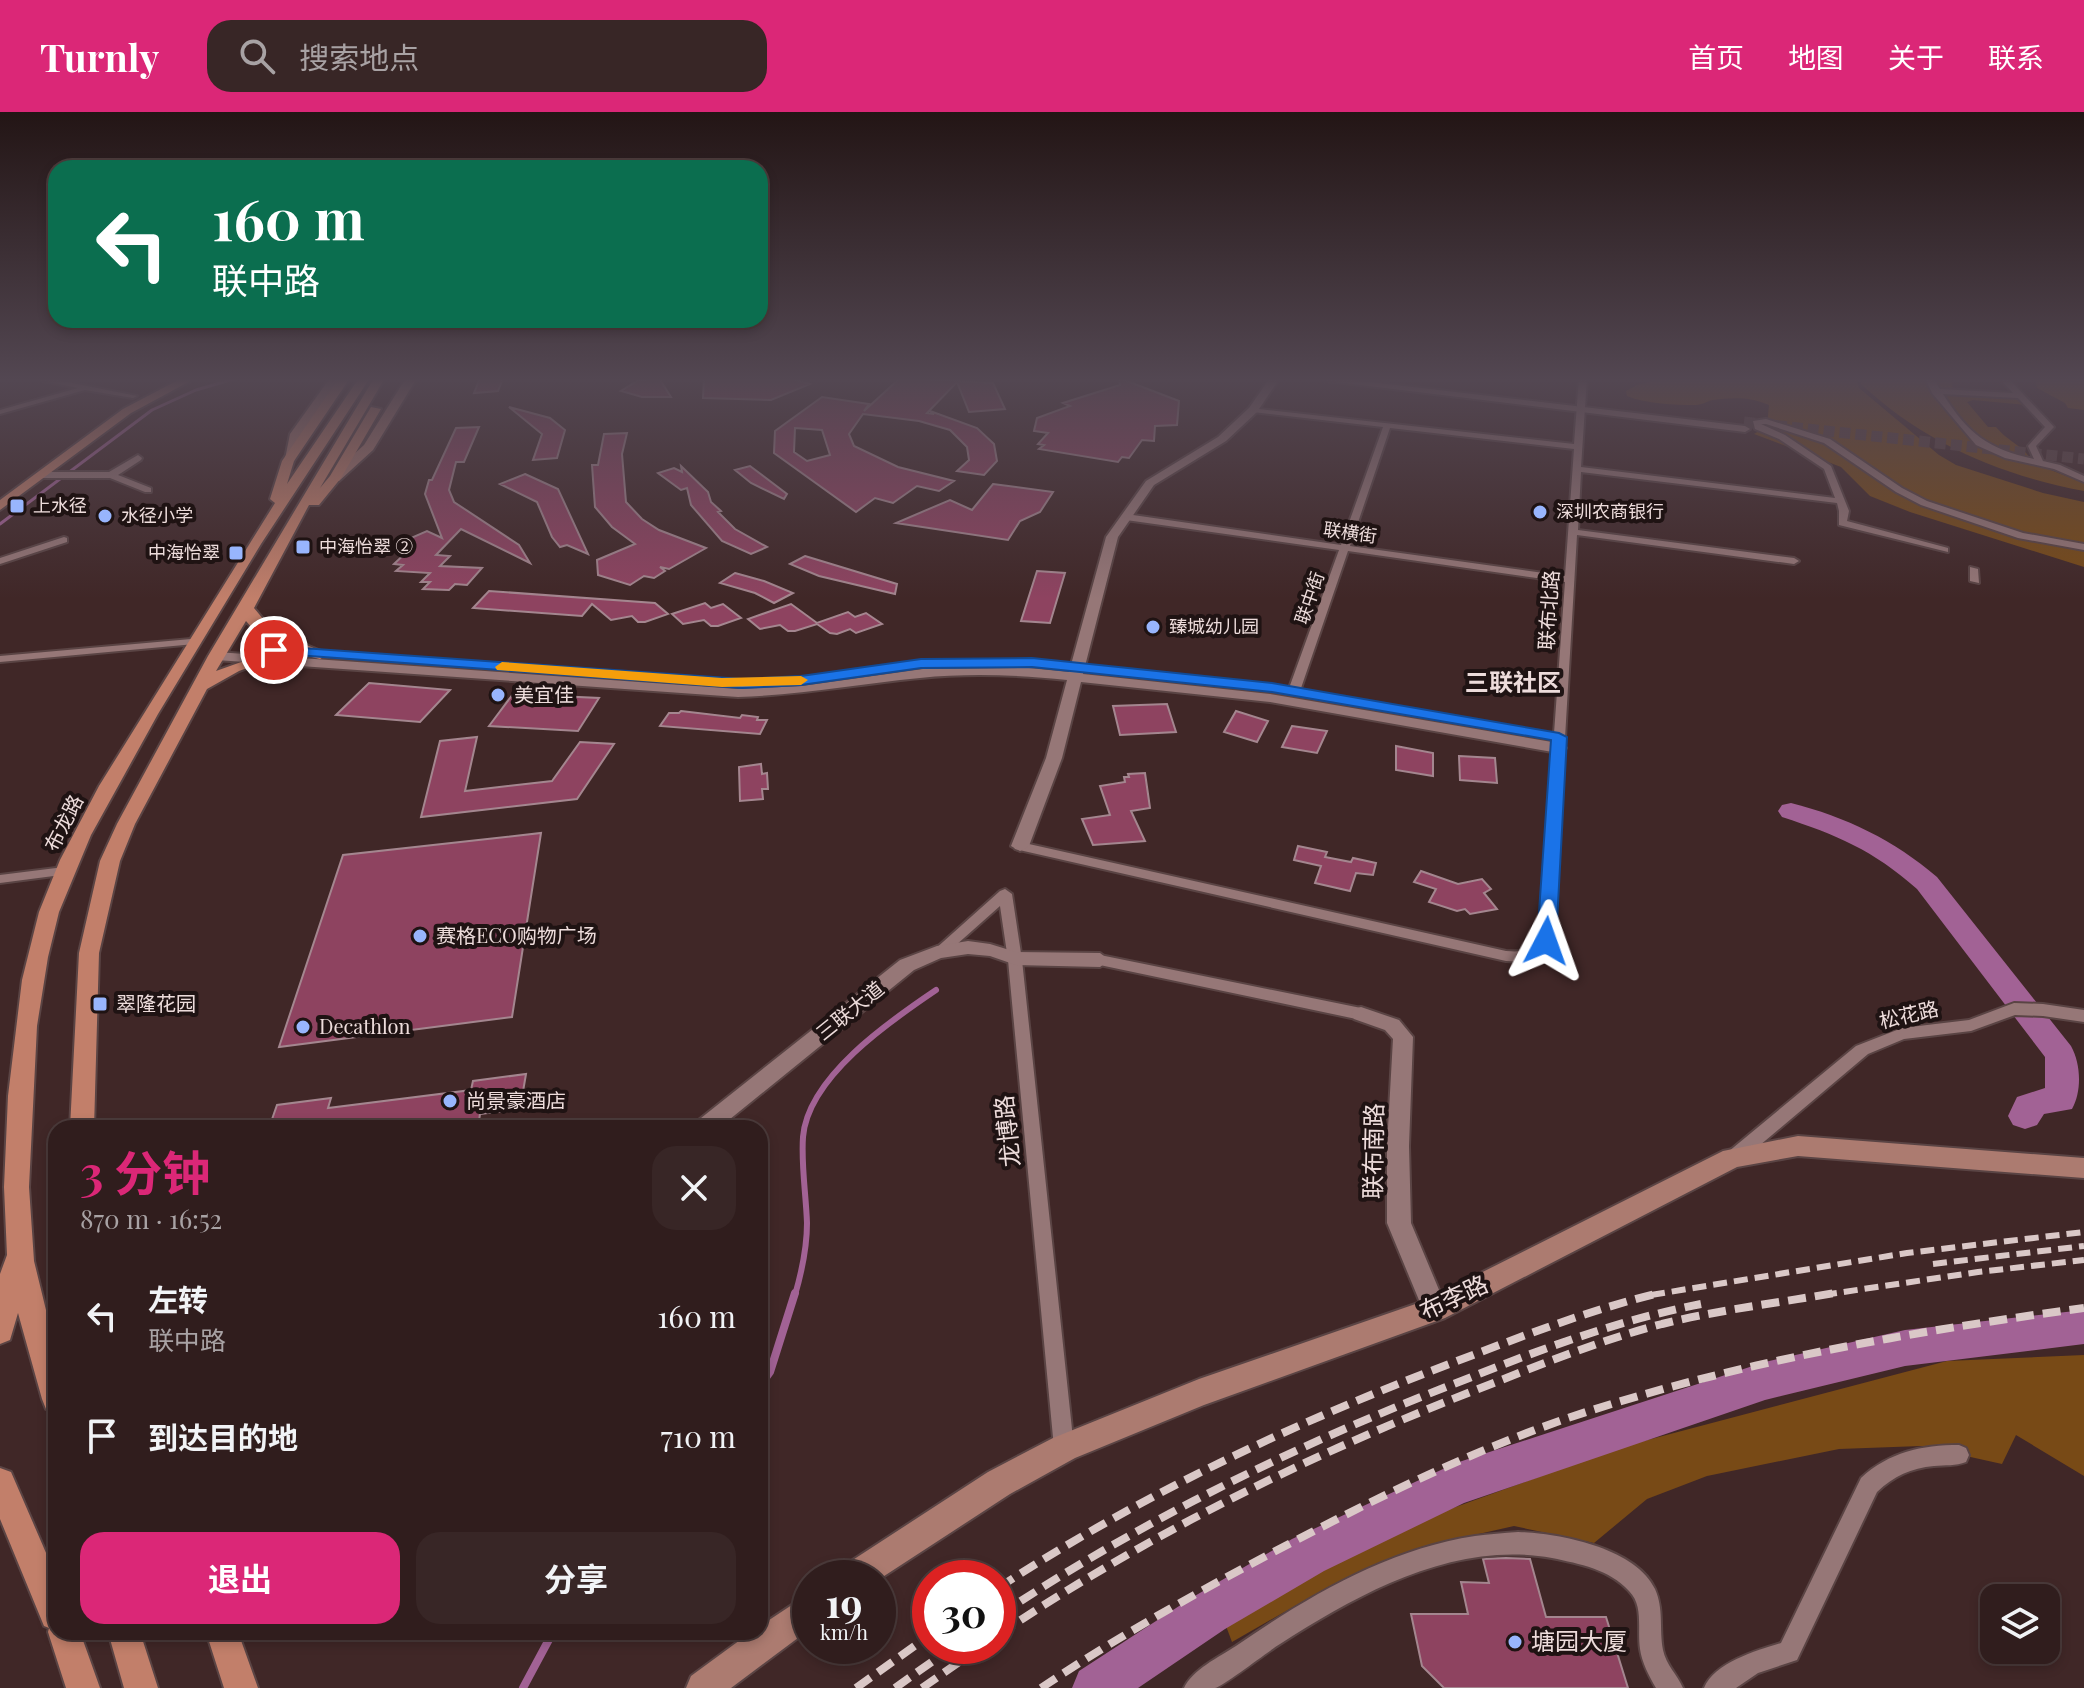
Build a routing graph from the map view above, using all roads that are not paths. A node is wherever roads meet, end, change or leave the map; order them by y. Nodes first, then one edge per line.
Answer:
1 (58, 452) edge
2 (74, 452) edge
3 (291, 452) edge
4 (294, 452) edge
5 (315, 452) edge
6 (339, 452) edge
7 (349, 452) edge
8 (364, 452) edge
9 (1202, 452) edge
10 (1378, 452) edge
11 (1578, 452) edge
12 (1804, 452) edge
13 (1842, 452) edge
14 (1998, 452) edge
15 (2035, 452) edge
16 (138, 458) dead end
17 (288, 461) junction
18 (2039, 461) junction
19 (1577, 469) junction
20 (42, 475) junction
21 (111, 475) junction
22 (335, 478) junction
23 (2084, 479) edge
24 (148, 490) dead end
25 (0, 495) edge
26 (1840, 501) junction
27 (0, 506) edge
28 (273, 514) junction
29 (1126, 517) junction
30 (293, 521) junction
31 (1573, 532) junction
32 (64, 540) dead end
33 (2084, 547) edge
34 (1344, 548) junction
35 (1945, 550) dead end
36 (0, 561) edge
37 (1794, 561) dead end
38 (1973, 569) dead end
39 (1569, 580) junction
40 (1975, 581) dead end
41 (247, 608) junction
42 (191, 642) junction
43 (219, 651) junction
44 (320, 654) junction
45 (0, 659) edge
46 (264, 659) junction
47 (1076, 671) junction
48 (199, 688) junction
49 (1294, 691) junction
50 (1559, 742) junction
51 (1020, 846) joint
52 (64, 871) junction
53 (0, 879) edge
54 (941, 950) junction
55 (1015, 960) junction
56 (1100, 960) joint
57 (1361, 1014) joint
58 (2084, 1016) edge
59 (81, 1103) junction
60 (82, 1120) edge
61 (88, 1120) edge
62 (714, 1120) edge
63 (1732, 1158) junction
64 (2084, 1168) edge
65 (18, 1243) junction
66 (1435, 1309) junction
67 (0, 1331) edge
68 (48, 1372) edge
69 (1064, 1448) junction
70 (1959, 1455) dead end
71 (0, 1483) edge
72 (881, 1560) edge
73 (48, 1595) edge
74 (792, 1622) edge
75 (67, 1640) edge
76 (126, 1640) edge
77 (225, 1640) edge
78 (83, 1688) edge
79 (141, 1688) edge
80 (241, 1688) edge
81 (703, 1688) edge
82 (1196, 1688) edge
83 (1671, 1688) edge
84 (1716, 1688) edge

1 - 25 main road
2 - 20 main road
3 - 17 main road
4 - 17 main road
5 - 28 main road, 布龙路
6 - 30 main road
7 - 22 main road
8 - 22 main road
9 - 29 street
10 - 34 street, 联中街
11 - 19 street, 联布北路
12 - 26 street
13 - 33 street
14 - 18 street
15 - 18 street
16 - 21 street
17 - 28 main road
18 - 23 street
19 - 26 street
19 - 31 street, 联布北路
20 - 21 street
20 - 27 main road
21 - 24 street
22 - 30 main road
26 - 35 street
28 - 42 main road, 布龙路
29 - 34 street, 联横街
29 - 47 street
30 - 41 main road
31 - 37 street
31 - 39 street, 联布北路
32 - 36 street
34 - 39 street, 联横街
34 - 49 street, 联中街
38 - 40 street
39 - 50 street, 联布北路
41 - 43 main road
41 - 44 main road
42 - 45 street
42 - 52 main road, 布龙路
43 - 44 street
43 - 46 street
43 - 48 main road
44 - 47 street
46 - 47 street
46 - 48 main road
47 - 49 street
47 - 50 street
47 - 51 street
48 - 59 main road
49 - 50 street
50 - 51 street, 联布北路
52 - 53 street
52 - 65 main road, 布龙路
54 - 55 street, 三联大道
54 - 55 street, 龙博路
54 - 62 street, 三联大道
55 - 56 street
55 - 69 street, 龙博路
56 - 57 street
57 - 66 street, 联布南路
58 - 63 street, 松花路
59 - 60 main road
59 - 61 main road
63 - 64 main road, 布李路
63 - 66 main road, 布李路
65 - 67 main road
65 - 68 main road, 布龙路
66 - 69 main road, 布李路
69 - 72 main road, 布李路
70 - 84 street
71 - 73 main road
74 - 81 main road
75 - 78 main road
76 - 79 main road
77 - 80 main road
82 - 83 street

